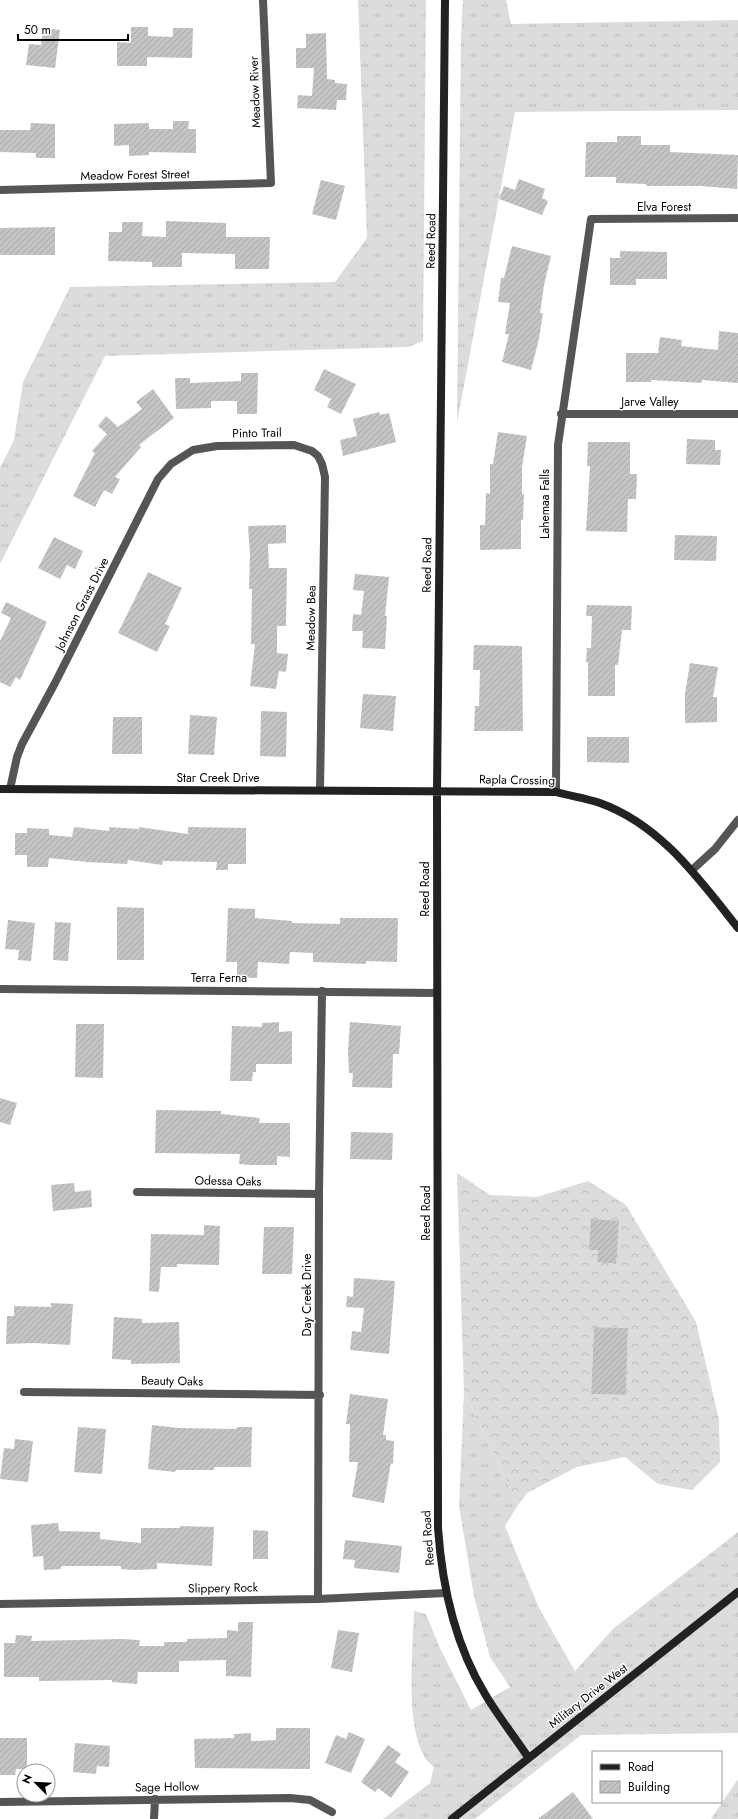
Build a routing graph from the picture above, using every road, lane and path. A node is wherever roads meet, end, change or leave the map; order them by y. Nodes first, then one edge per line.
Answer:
1 (263, 0) edge
2 (445, 0) edge
3 (271, 184) joint
4 (0, 190) edge
5 (738, 218) edge
6 (591, 219) joint
7 (561, 414) junction
8 (738, 414) edge
9 (201, 448) joint
10 (312, 451) joint
11 (0, 789) edge
12 (10, 789) junction
13 (320, 790) junction
14 (437, 792) junction
15 (556, 792) junction
16 (738, 820) edge
17 (692, 870) junction
18 (738, 928) edge
19 (0, 989) edge
20 (322, 991) junction
21 (437, 993) junction
22 (137, 1192) dead end
23 (319, 1194) junction
24 (24, 1392) dead end
25 (320, 1395) junction
26 (738, 1592) edge
27 (446, 1593) junction
28 (318, 1599) junction
29 (0, 1604) edge
30 (528, 1757) junction
31 (155, 1800) junction
32 (0, 1802) edge
33 (332, 1812) dead end
34 (154, 1819) edge
35 (452, 1819) edge

1 - 3 street, Meadow River
2 - 14 street, Reed Road
3 - 4 street, Meadow Forest Street
5 - 6 street, Elva Forest
6 - 7 street, Lahemaa Falls
7 - 8 street, Jarve Valley
7 - 15 street, Lahemaa Falls
9 - 10 street, Pinto Trail
9 - 12 street, Johnson Grass Drive
10 - 13 street, Meadow Bea
11 - 12 street, Star Creek Drive
12 - 13 street, Star Creek Drive
13 - 14 street, Star Creek Drive
14 - 15 street, Rapla Crossing
14 - 21 street, Reed Road
15 - 17 street, Rapla Crossing
16 - 17 street
17 - 18 street, Rapla Crossing
19 - 20 street, Terra Ferna
20 - 21 street, Terra Ferna
20 - 23 street, Day Creek Drive
21 - 27 street, Reed Road
22 - 23 street, Odessa Oaks
23 - 25 street, Day Creek Drive
24 - 25 street, Beauty Oaks
25 - 28 street, Day Creek Drive
26 - 30 street, Military Drive West
27 - 28 street, Slippery Rock
27 - 30 street, Reed Road
28 - 29 street, Slippery Rock
30 - 35 street, Military Drive West
31 - 32 street, Sage Hollow
31 - 33 street, Sage Hollow
31 - 34 street

